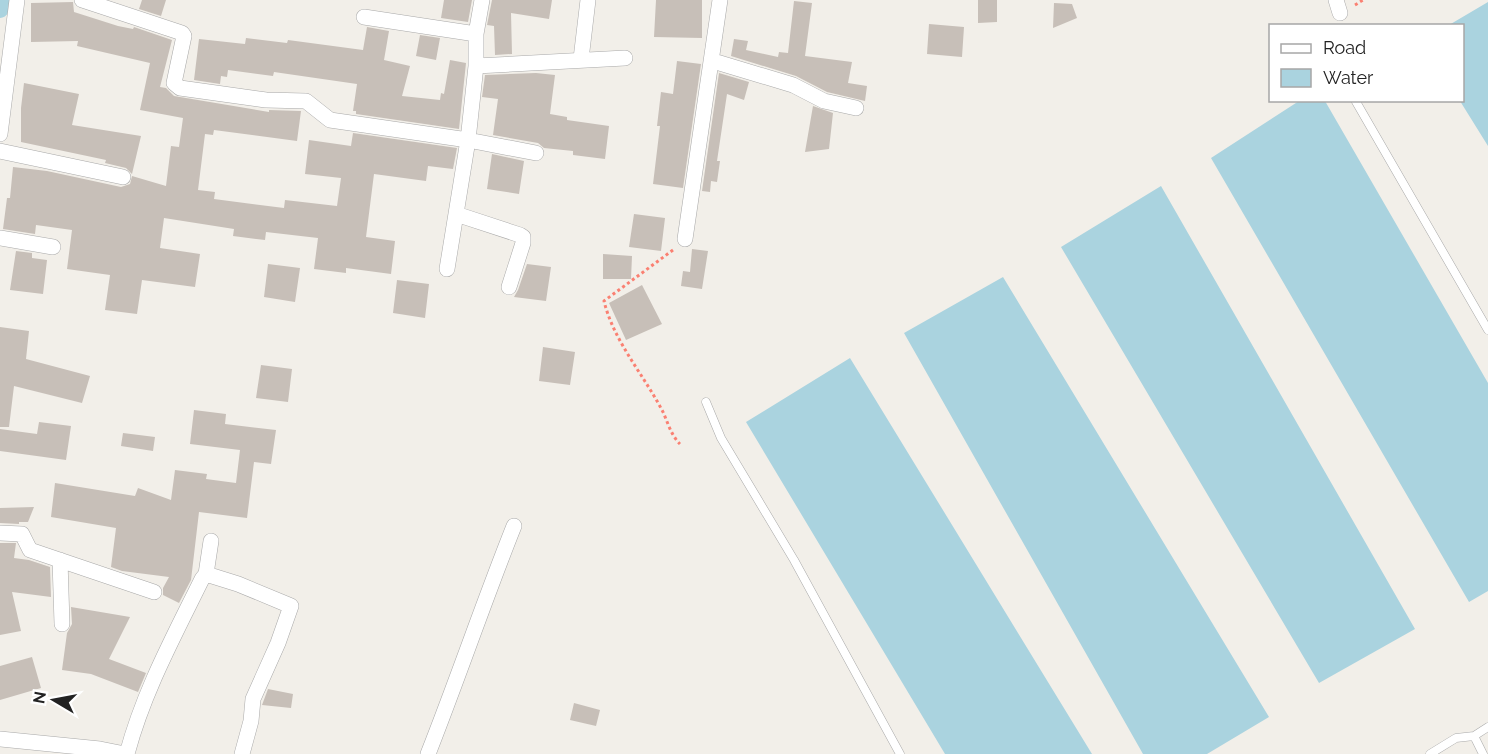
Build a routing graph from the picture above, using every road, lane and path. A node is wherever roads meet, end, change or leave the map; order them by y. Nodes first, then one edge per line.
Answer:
1 (17, 0) edge
2 (82, 0) edge
3 (482, 0) edge
4 (588, 0) edge
5 (720, 0) edge
6 (364, 16) dead end
7 (476, 34) junction
8 (625, 58) dead end
9 (581, 59) junction
10 (713, 61) junction
11 (476, 66) junction
12 (1356, 102) edge
13 (856, 108) dead end
14 (0, 134) edge
15 (468, 140) junction
16 (0, 151) edge
17 (536, 153) dead end
18 (123, 177) dead end
19 (456, 214) junction
20 (0, 238) edge
21 (686, 239) joint
22 (53, 247) dead end
23 (447, 269) dead end
24 (509, 287) dead end
25 (1488, 330) edge
26 (706, 402) dead end
27 (680, 444) dead end
28 (514, 526) dead end
29 (0, 532) edge
30 (211, 541) dead end
31 (60, 560) junction
32 (206, 574) junction
33 (154, 592) dead end
34 (62, 624) dead end
35 (1488, 727) edge
36 (1474, 736) junction
37 (0, 739) edge
38 (126, 754) edge
39 (242, 754) edge
40 (428, 754) edge
41 (900, 754) edge
42 (1430, 754) edge
43 (1483, 754) edge

1 - 14 street
2 - 15 street
3 - 7 street
4 - 9 street
5 - 10 street
6 - 7 street
7 - 11 street
8 - 9 street
9 - 11 street
10 - 13 street
10 - 21 street
11 - 15 street
12 - 25 lane
15 - 17 street
15 - 19 street
16 - 18 street
19 - 23 street
19 - 24 street
20 - 22 street
21 - 27 path
26 - 41 lane
28 - 40 street
29 - 31 street
30 - 32 street
31 - 33 street
31 - 34 street
32 - 38 street
32 - 39 street
35 - 36 lane
36 - 42 lane
36 - 43 lane
37 - 38 street

